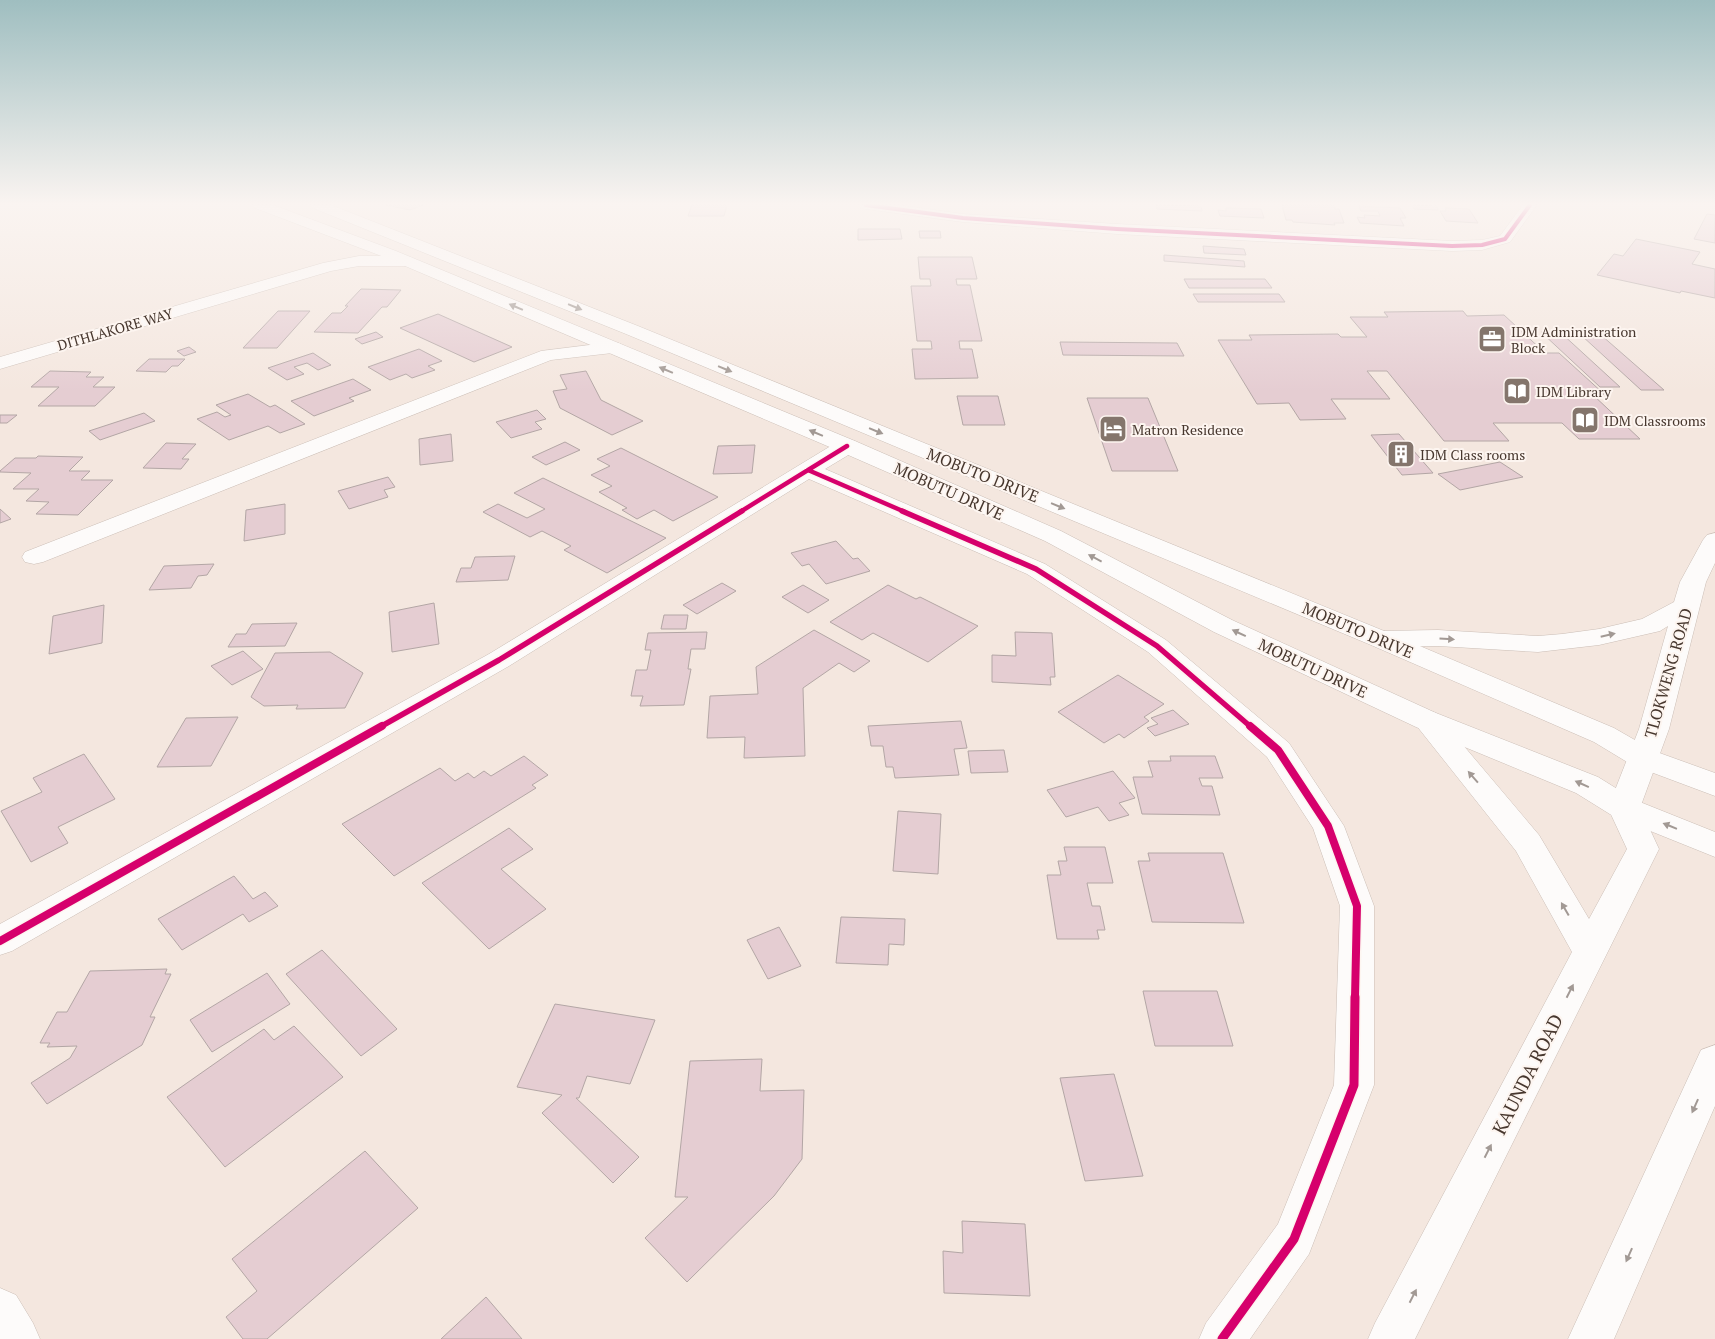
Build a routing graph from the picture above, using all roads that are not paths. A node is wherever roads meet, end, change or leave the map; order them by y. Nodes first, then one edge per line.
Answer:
1 (324, 267) edge
2 (421, 267) edge
3 (476, 267) edge
4 (563, 327) junction
5 (614, 348) junction
6 (548, 356) junction
7 (0, 363) edge
8 (847, 446) junction
9 (808, 470) junction
10 (1715, 540) edge
11 (34, 557) dead end
12 (1693, 582) junction
13 (1380, 639) junction
14 (1426, 720) junction
15 (1643, 758) junction
16 (1715, 785) edge
17 (1624, 808) junction
18 (1715, 845) edge
19 (0, 941) edge
20 (1590, 952) junction
21 (1715, 1062) edge
22 (0, 1311) edge
23 (17, 1339) edge
24 (1222, 1339) edge
25 (1391, 1339) edge
26 (1591, 1339) edge

1 - 7 main road, DITHLAKORE WAY
4 -> 2 main road, MOBUTU DRIVE
3 -> 13 main road, MOBUTO DRIVE
4 - 5 main road, MOBUTU DRIVE
4 - 6 main road
5 - 6 main road
8 -> 5 main road, MOBUTU DRIVE
6 - 11 main road
8 - 9 main road
14 -> 8 main road, MOBUTU DRIVE
9 - 19 main road
9 - 24 main road
10 - 12 main road, TLOKWENG ROAD
13 -> 12 main road
12 - 15 main road, TLOKWENG ROAD
13 - 15 main road, MOBUTO DRIVE
17 -> 14 main road, MOBUTU DRIVE
20 -> 14 main road
15 - 16 main road
15 - 17 main road, TLOKWENG ROAD
18 -> 17 main road, MOBUTU DRIVE
17 - 20 main road, KAUNDA ROAD
25 -> 20 main road, KAUNDA ROAD
21 -> 26 main road
22 - 23 main road

